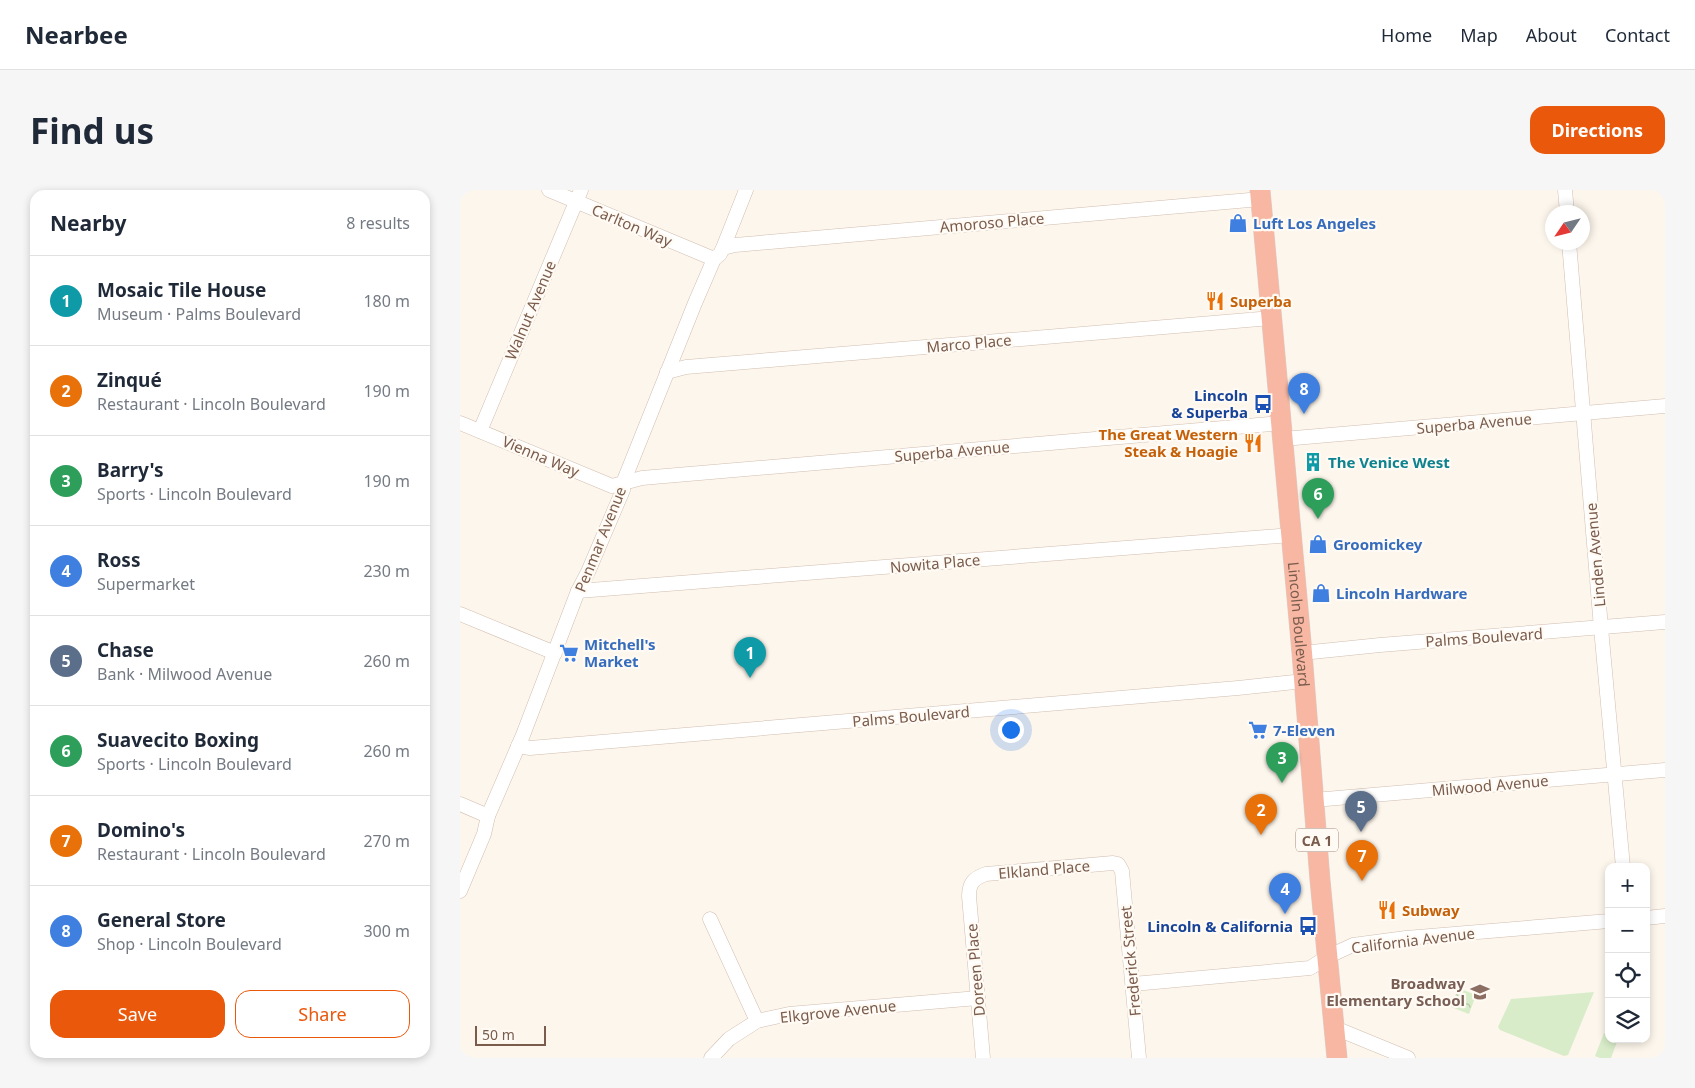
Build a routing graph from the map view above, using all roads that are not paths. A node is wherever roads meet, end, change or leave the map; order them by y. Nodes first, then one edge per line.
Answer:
1 (549, 190) edge
2 (746, 190) edge
3 (1565, 190) edge
4 (1260, 195) edge
5 (576, 200) edge
6 (1566, 205) edge
7 (723, 248) junction
8 (1570, 250) edge
9 (714, 259) junction
10 (1272, 318) junction
11 (667, 372) junction
12 (1665, 406) edge
13 (1583, 414) junction
14 (460, 423) edge
15 (480, 431) junction
16 (1283, 431) junction
17 (623, 483) junction
18 (1291, 535) junction
19 (578, 591) junction
20 (460, 614) edge
21 (1665, 622) edge
22 (1601, 628) junction
23 (554, 653) junction
24 (1302, 653) junction
25 (1304, 681) junction
26 (518, 746) junction
27 (1665, 770) edge
28 (1614, 774) junction
29 (1314, 800) junction
30 (460, 804) edge
31 (488, 816) junction
32 (1623, 863) edge
33 (1118, 864) joint
34 (972, 882) joint
35 (460, 891) edge
36 (1665, 916) edge
37 (1650, 918) edge
38 (710, 919) dead end
39 (1605, 921) edge
40 (1328, 957) junction
41 (1133, 984) junction
42 (978, 998) junction
43 (758, 1021) junction
44 (1335, 1028) junction
45 (711, 1058) edge
46 (983, 1058) edge
47 (1139, 1058) edge
48 (1337, 1058) edge
49 (1408, 1058) edge

1 - 5 street, Carlton Way
2 - 7 street, Penmar Avenue
3 - 6 street
4 - 7 street, Amoroso Place
4 - 10 highway, Lincoln Boulevard / CA 1
5 - 9 street, Carlton Way
5 - 15 street, Walnut Avenue
7 - 9 street, Penmar Avenue
8 - 13 street, Linden Avenue
9 - 11 street, Penmar Avenue
10 - 11 street, Marco Place
10 - 16 highway, Lincoln Boulevard / CA 1
11 - 17 street, Penmar Avenue
12 - 13 street, Superba Avenue
13 - 16 street, Superba Avenue
13 - 22 street, Linden Avenue
14 - 15 street, Vienna Way
15 - 17 street, Vienna Way
16 - 17 street, Superba Avenue
16 - 18 highway, Lincoln Boulevard / CA 1
17 - 19 street, Penmar Avenue
18 - 19 street, Nowita Place
18 - 24 highway, Lincoln Boulevard / CA 1
19 - 23 street, Penmar Avenue
20 - 23 street
21 - 22 street, Palms Boulevard
22 - 24 street, Palms Boulevard
22 - 28 street, Linden Avenue
23 - 26 street, Penmar Avenue
24 - 25 highway, Lincoln Boulevard / CA 1
25 - 26 street, Palms Boulevard
25 - 29 highway, Lincoln Boulevard / CA 1
26 - 31 street, Penmar Avenue
27 - 28 street, Milwood Avenue
28 - 29 street, Milwood Avenue
28 - 32 street, Linden Avenue
29 - 40 highway, Lincoln Boulevard / CA 1
30 - 31 street
31 - 35 street, Penmar Avenue
33 - 34 street, Elkland Place
33 - 41 street, Frederick Street
34 - 42 street, Doreen Place
36 - 37 street
38 - 43 street
39 - 40 street, California Avenue
40 - 41 street, California Avenue
40 - 44 highway, Lincoln Boulevard / CA 1
41 - 47 street, Frederick Street
42 - 43 street, Elkgrove Avenue
42 - 46 street, Doreen Place
43 - 45 street, Elkgrove Avenue
44 - 48 highway, Lincoln Boulevard / CA 1
44 - 49 street

